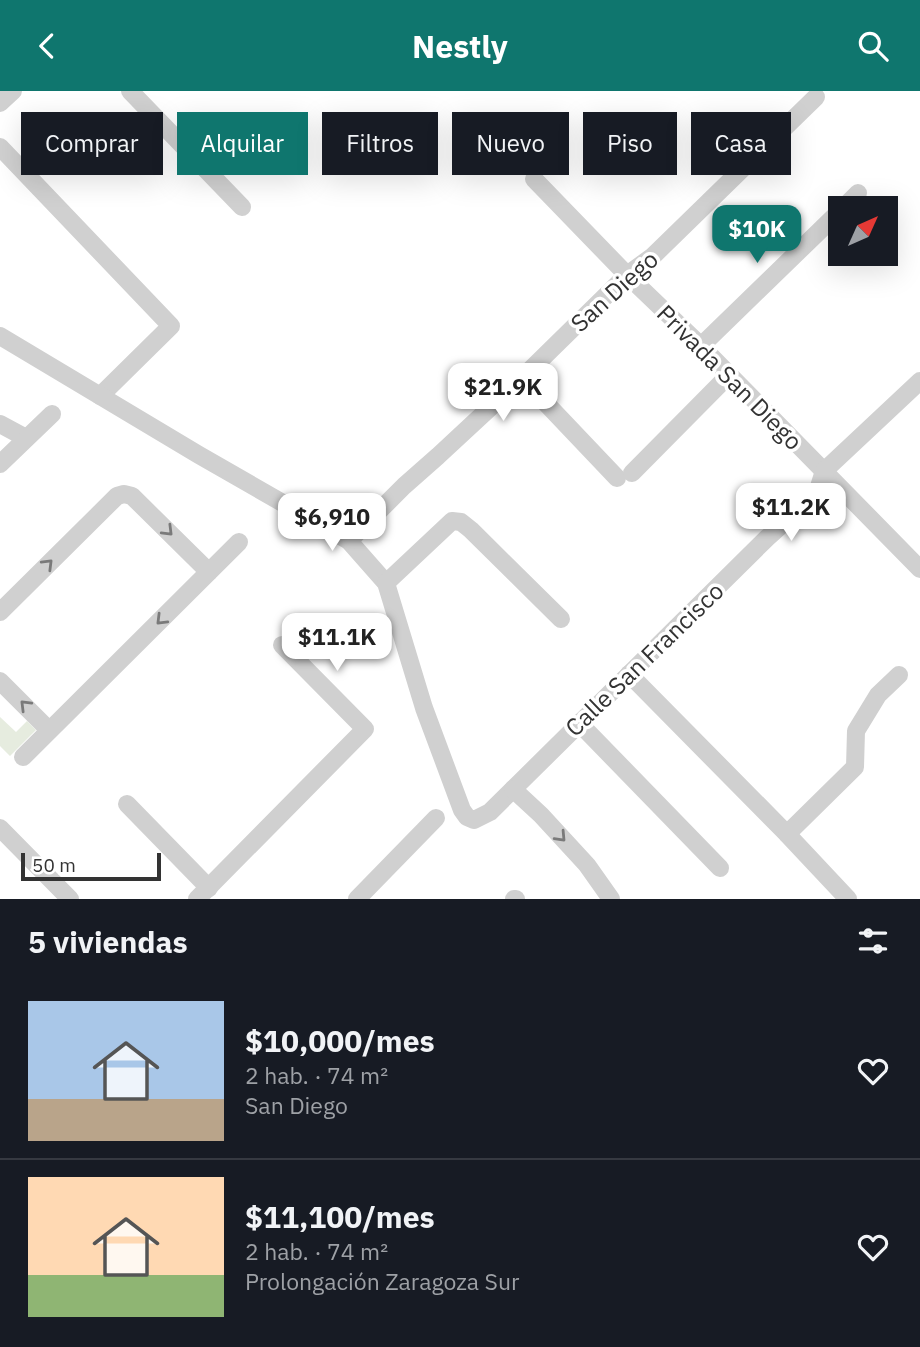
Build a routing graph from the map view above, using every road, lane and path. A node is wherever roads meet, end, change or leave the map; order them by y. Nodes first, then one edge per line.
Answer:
1 (13, 91) edge
2 (130, 91) edge
3 (816, 97) dead end
4 (0, 103) edge
5 (0, 147) edge
6 (534, 179) dead end
7 (858, 193) dead end
8 (855, 196) edge
9 (242, 207) dead end
10 (828, 223) edge
11 (627, 275) junction
12 (0, 336) edge
13 (701, 346) junction
14 (729, 375) junction
15 (522, 378) junction
16 (920, 381) edge
17 (100, 396) junction
18 (52, 414) dead end
19 (0, 423) edge
20 (26, 438) junction
21 (0, 464) edge
22 (824, 471) junction
23 (349, 541) junction
24 (239, 542) dead end
25 (920, 569) edge
26 (209, 572) junction
27 (386, 583) junction
28 (0, 613) edge
29 (561, 619) dead end
30 (282, 645) dead end
31 (629, 674) junction
32 (899, 675) dead end
33 (0, 681) edge
34 (579, 723) junction
35 (49, 730) junction
36 (23, 757) dead end
37 (513, 789) junction
38 (127, 804) dead end
39 (490, 812) junction
40 (541, 815) junction
41 (436, 818) dead end
42 (0, 828) edge
43 (787, 834) junction
44 (720, 868) dead end
45 (203, 893) edge
46 (70, 899) edge
47 (357, 899) edge
48 (611, 899) edge
49 (848, 899) edge

1 - 4 street
2 - 9 street
3 - 11 street, San Diego
5 - 17 street
6 - 11 street, Privada San Diego
7 - 8 street
10 - 13 street
11 - 13 street, Privada San Diego
11 - 15 street, San Diego
12 - 17 street
13 - 14 street, Privada San Diego
14 - 15 street
14 - 22 street, Privada San Diego
15 - 23 street, San Diego
16 - 22 street, Calle San Francisco
17 - 23 street
18 - 20 street
19 - 20 street
20 - 21 street
22 - 25 street, Privada San Diego
22 - 31 street, Calle San Francisco
23 - 27 street
24 - 26 street
28 -> 26 street
26 -> 35 street
27 - 29 street
27 - 39 street
30 - 45 street
31 - 34 street, Calle San Francisco
31 - 43 street
32 - 43 street
35 -> 33 street
34 - 37 street, Calle San Francisco
34 - 44 street
35 - 36 street
37 - 39 street, Calle San Francisco
37 - 40 street
38 - 45 street
39 - 40 street
40 -> 48 street
41 - 47 street
42 - 46 street
43 - 49 street

